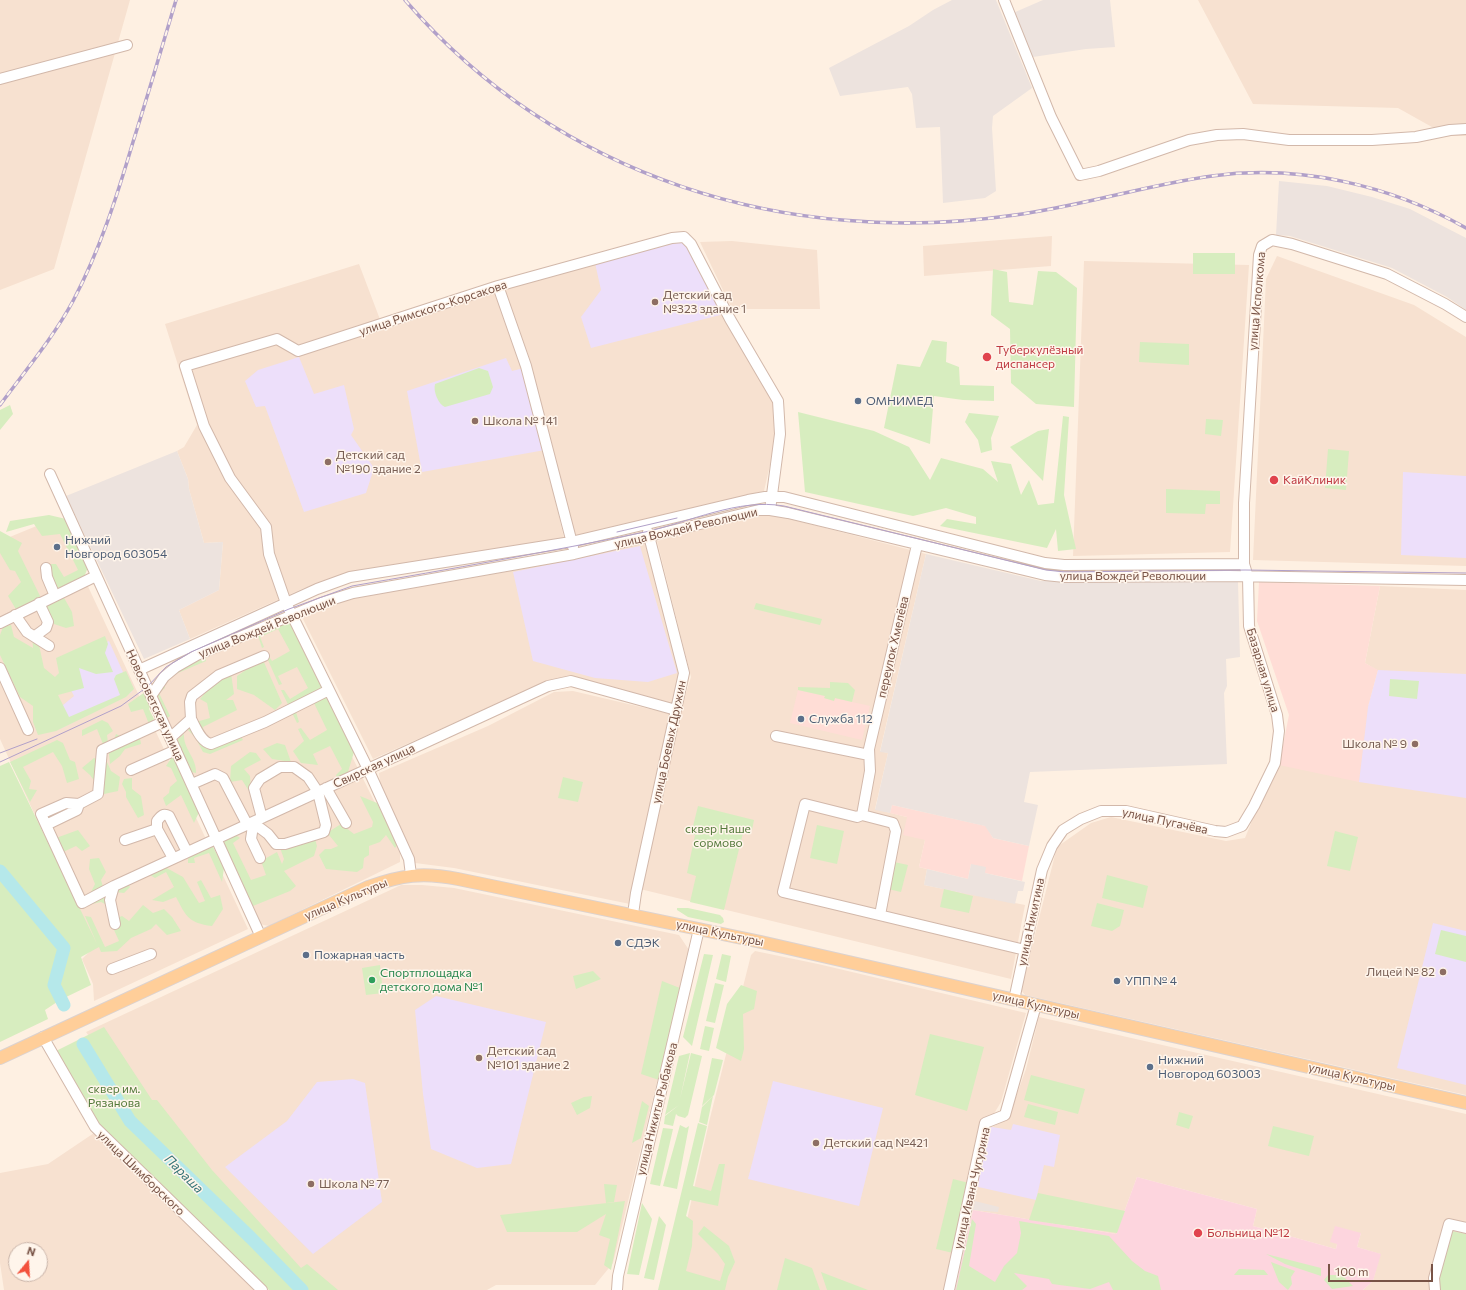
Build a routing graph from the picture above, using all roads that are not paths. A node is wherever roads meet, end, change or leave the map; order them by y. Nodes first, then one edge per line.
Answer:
1 (1004, 0) edge
2 (127, 45) dead end
3 (0, 79) edge
4 (1466, 129) edge
5 (498, 286) junction
6 (1466, 317) edge
7 (50, 474) dead end
8 (772, 497) junction
9 (770, 510) junction
10 (646, 525) junction
11 (650, 537) junction
12 (571, 542) junction
13 (917, 545) junction
14 (574, 554) junction
15 (1244, 564) junction
16 (46, 568) dead end
17 (96, 576) junction
18 (1248, 577) junction
19 (1466, 580) edge
20 (55, 596) junction
21 (286, 603) junction
22 (39, 604) junction
23 (291, 614) junction
24 (15, 615) junction
25 (0, 623) edge
26 (35, 636) junction
27 (49, 646) dead end
28 (264, 656) dead end
29 (0, 668) edge
30 (139, 670) junction
31 (329, 690) junction
32 (151, 696) junction
33 (676, 710) junction
34 (191, 719) junction
35 (163, 722) junction
36 (28, 730) dead end
37 (776, 736) dead end
38 (170, 738) junction
39 (176, 750) junction
40 (869, 752) junction
41 (368, 769) junction
42 (131, 770) dead end
43 (192, 784) junction
44 (322, 790) junction
45 (1254, 806) joint
46 (862, 815) junction
47 (262, 818) junction
48 (346, 823) dead end
49 (250, 825) junction
50 (157, 829) junction
51 (216, 839) junction
52 (125, 840) dead end
53 (1052, 846) joint
54 (187, 852) junction
55 (174, 858) junction
56 (260, 858) dead end
57 (410, 875) junction
58 (114, 886) junction
59 (633, 914) junction
60 (880, 915) junction
61 (115, 924) dead end
62 (699, 929) junction
63 (261, 937) junction
64 (1025, 950) junction
65 (151, 954) dead end
66 (112, 969) dead end
67 (1014, 1000) junction
68 (1036, 1005) junction
69 (43, 1037) junction
70 (0, 1058) edge
71 (1466, 1103) edge
72 (1466, 1228) edge
73 (262, 1290) edge
74 (616, 1290) edge
75 (949, 1290) edge
76 (1436, 1290) edge

1 - 4 street
2 - 3 street
5 - 8 street, улица Римского-Корсакова
5 - 12 street
5 - 21 street, улица Римского-Корсакова
6 - 15 street, улица Исполкома
7 - 17 street, Новосоветская улица
8 - 9 street
8 - 10 street, улица Вождей Революции
8 - 15 street, улица Вождей Революции
9 - 11 street, улица Вождей Революции
9 - 13 street, улица Вождей Революции
10 - 11 street, улица Боевых Дружин
10 - 12 street, улица Вождей Революции
11 - 14 street, улица Вождей Революции
11 - 33 street, улица Боевых Дружин
12 - 14 street
12 - 21 street, улица Вождей Революции
13 - 18 street, улица Вождей Революции
13 - 40 street, переулок Хмелёва
14 - 23 street, улица Вождей Революции
15 - 18 street, улица Исполкома
16 - 20 street
17 - 20 street
17 - 30 street, Новосоветская улица
18 - 19 street, улица Вождей Революции
18 - 45 street, Базарная улица
20 - 22 street
21 - 23 street
21 - 30 street, улица Вождей Революции
22 - 24 street
22 - 26 street
23 - 31 street
23 - 32 street, улица Вождей Революции
24 - 25 street
24 - 26 street
26 - 27 street
28 - 34 street
29 - 36 street
30 - 32 street, Новосоветская улица
31 - 34 street
31 - 41 street
32 - 35 street, Новосоветская улица
33 - 41 street, Свирская улица
33 - 59 street, улица Боевых Дружин
34 - 38 street
35 - 38 street, Новосоветская улица
35 - 58 street, Свирская улица
37 - 40 street
38 - 39 street, Новосоветская улица
39 - 42 street
39 - 43 street, Новосоветская улица
40 - 46 street, переулок Хмелёва
41 - 44 street, Свирская улица
41 - 57 street
43 - 49 street
43 - 51 street, Новосоветская улица
44 - 47 street, Свирская улица
44 - 47 street
44 - 48 street
44 - 49 street
45 - 53 street, улица Пугачёва
46 - 60 street
46 - 60 street
47 - 49 street, Свирская улица
49 - 51 street, Свирская улица
49 - 56 street
50 - 52 street
50 - 54 street
50 - 55 street
51 - 54 street, Свирская улица
51 - 63 street, Новосоветская улица
53 - 64 street, улица Никитина
54 - 55 street, Свирская улица
55 - 58 street, Свирская улица
57 - 59 main road, улица Культуры
57 - 63 main road, улица Культуры
58 - 61 street
59 - 62 main road, улица Культуры
60 - 64 street
62 - 67 main road, улица Культуры
62 - 74 street, улица Никиты Рыбакова
63 - 69 main road, улица Культуры
64 - 67 street, улица Никитина
65 - 66 street
67 - 68 main road, улица Культуры
68 - 71 main road, улица Культуры
68 - 75 street, улица Ивана Чугурина
69 - 70 main road, улица Культуры
69 - 73 street, улица Шимборского
72 - 76 street

